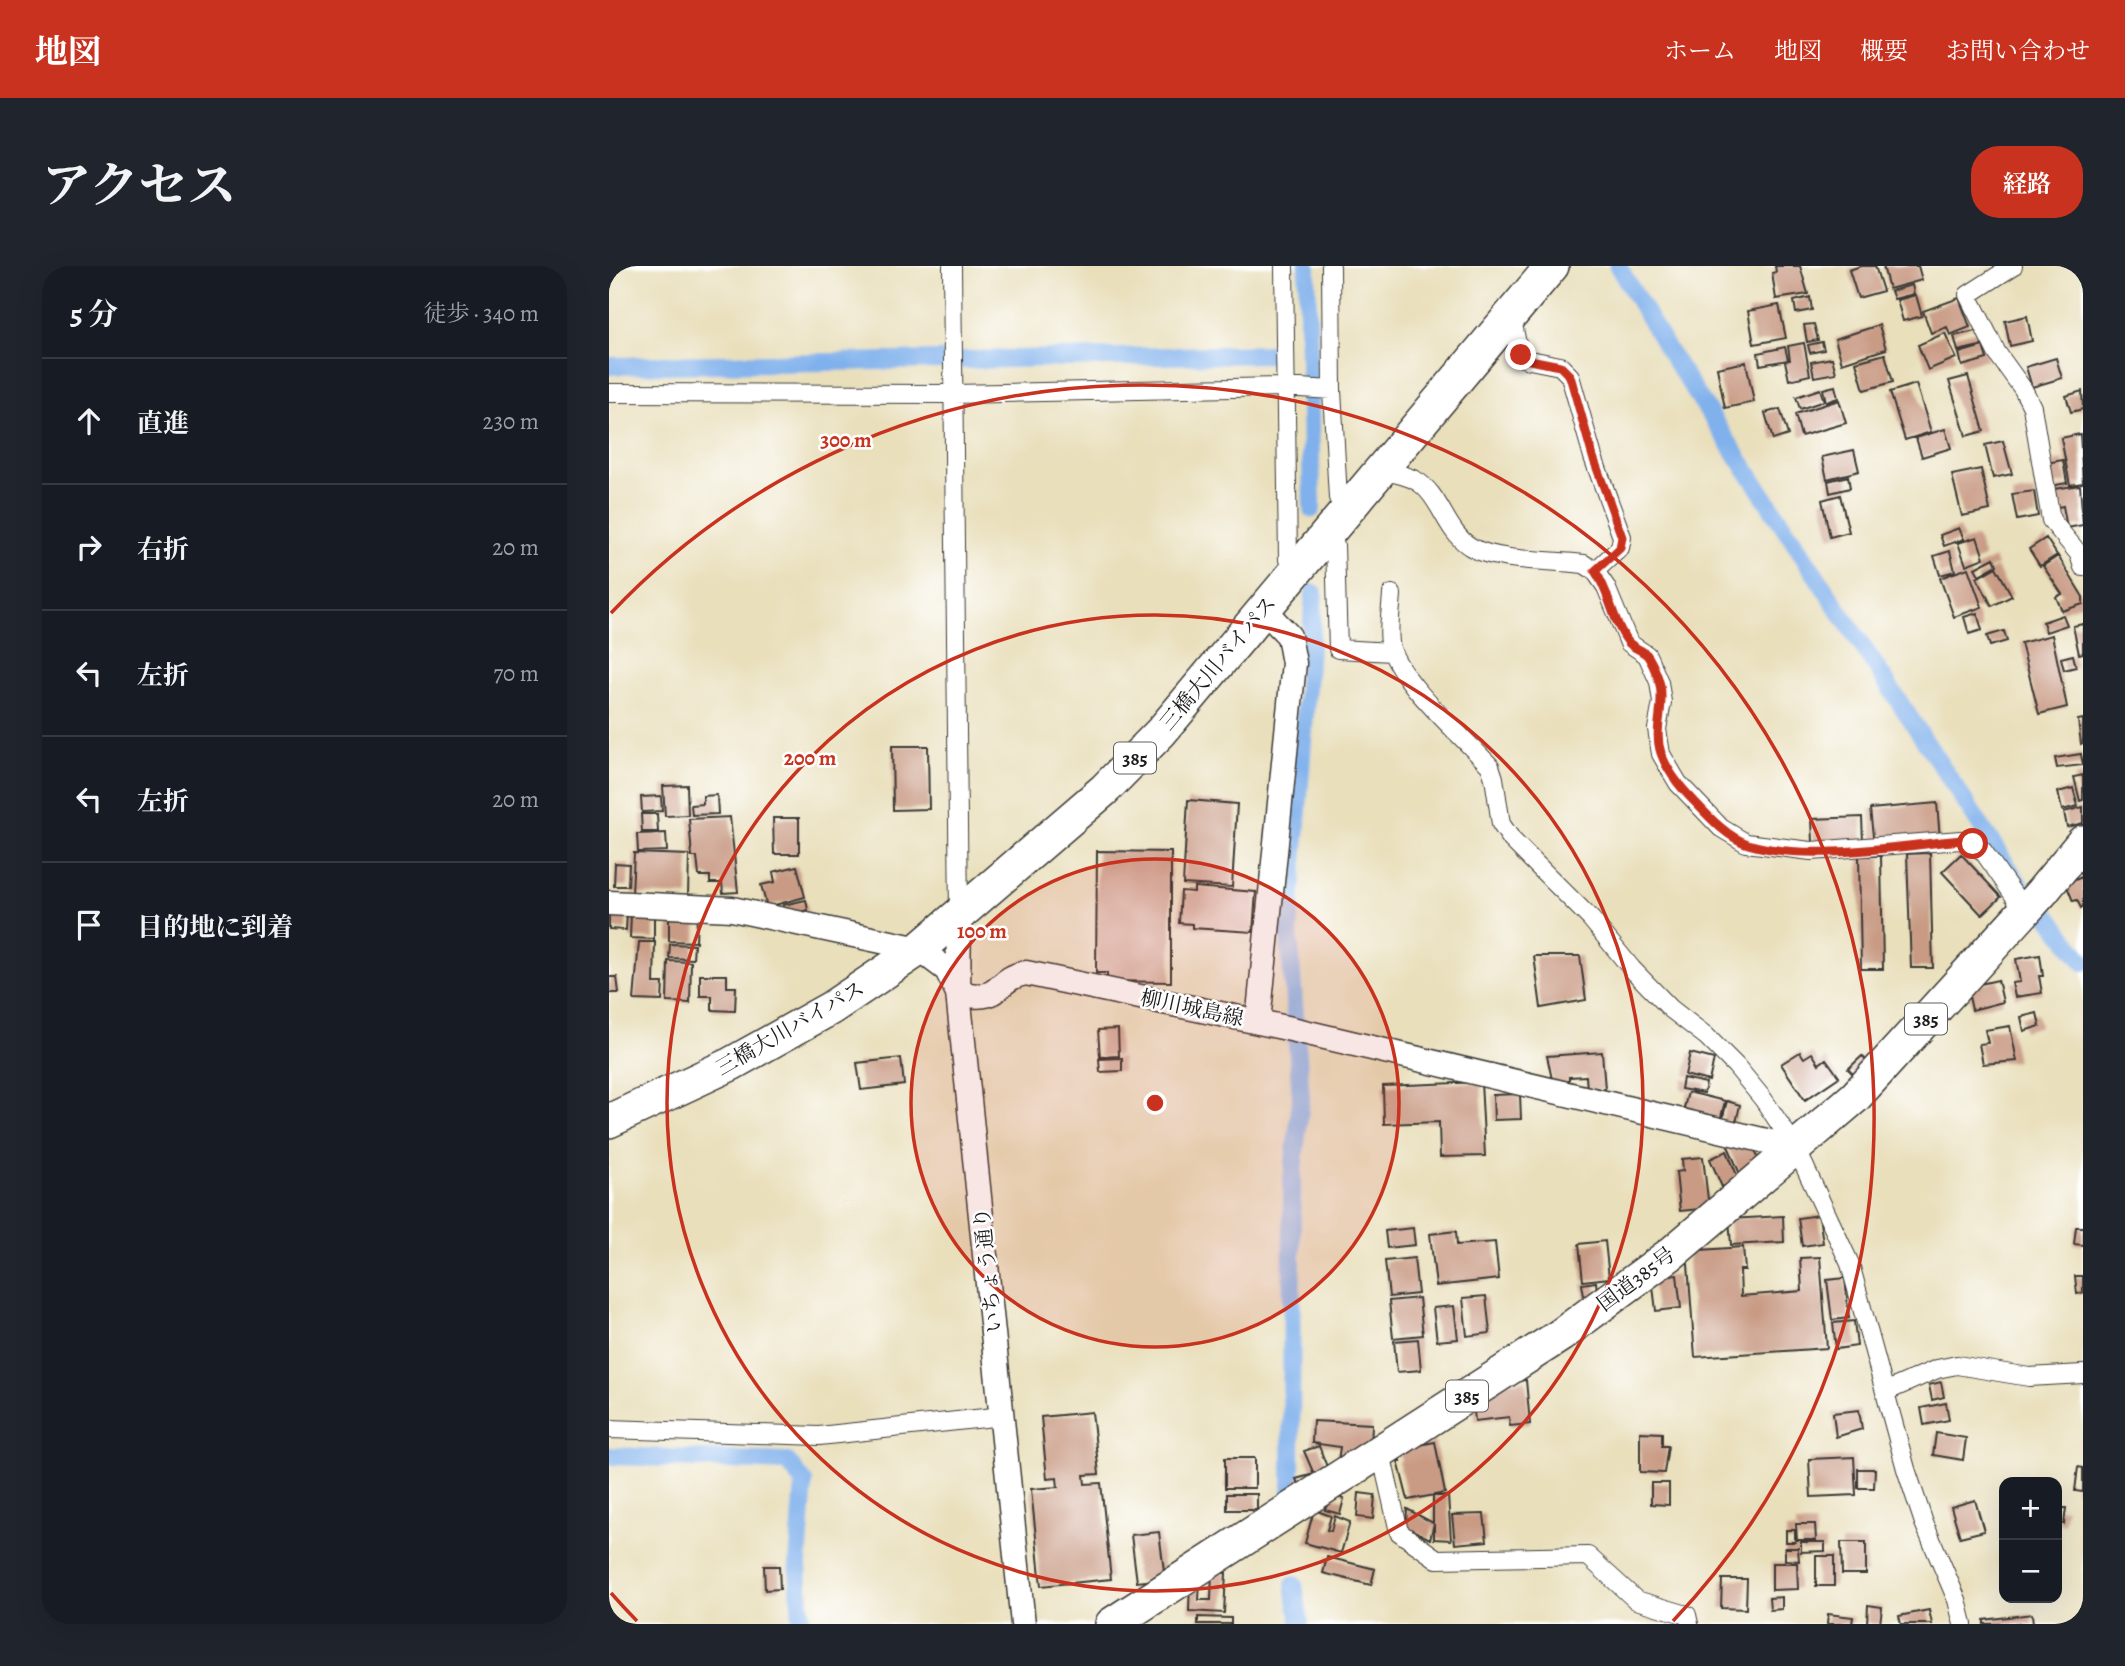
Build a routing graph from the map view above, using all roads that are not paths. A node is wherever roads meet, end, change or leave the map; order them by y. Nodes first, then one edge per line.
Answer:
1 (952, 266) edge
2 (1284, 266) edge
3 (1331, 266) edge
4 (1552, 266) edge
5 (2013, 266) edge
6 (1514, 329) dead end
7 (1308, 388) junction
8 (609, 393) edge
9 (954, 394) junction
10 (1394, 473) dead end
11 (1338, 498) dead end
12 (1335, 545) dead end
13 (1288, 560) dead end
14 (2083, 567) edge
15 (1595, 571) junction
16 (1392, 593) dead end
17 (1263, 608) junction
18 (1392, 652) junction
19 (2083, 842) edge
20 (2033, 902) junction
21 (609, 903) edge
22 (958, 916) junction
23 (919, 949) junction
24 (958, 993) junction
25 (1258, 1022) junction
26 (609, 1121) edge
27 (1808, 1138) junction
28 (2083, 1374) edge
29 (1887, 1391) junction
30 (1003, 1416) junction
31 (609, 1429) edge
32 (1381, 1453) junction
33 (1023, 1624) edge
34 (1112, 1624) edge
35 (1689, 1624) edge
36 (1963, 1624) edge

1 - 9 street
2 - 7 street
3 - 7 street
4 - 17 highway, 三橋大川バイパス / 385
5 - 14 street
6 - 15 street
7 - 9 street
7 - 11 street
7 - 13 street
8 - 9 street
9 - 22 street
10 - 15 street
12 - 18 street
15 - 20 street
16 - 18 street
17 - 22 highway, 三橋大川バイパス / 385
17 - 25 main road
18 - 27 street
19 - 20 highway, 国道385号 / 385
20 - 27 highway, 国道385号 / 385
21 - 23 main road
22 - 23 highway, 三橋大川バイパス / 385
22 - 24 main road, いちょう通り
23 - 24 main road
23 - 26 highway, 三橋大川バイパス / 385
24 - 25 main road, 柳川城島線
24 - 30 main road, いちょう通り
25 - 27 main road, 柳川城島線
27 - 29 street
27 - 32 highway, 国道385号 / 385
28 - 29 street
29 - 36 street
30 - 31 street
30 - 33 main road, いちょう通り
32 - 34 highway, 国道385号 / 385
32 - 35 street

